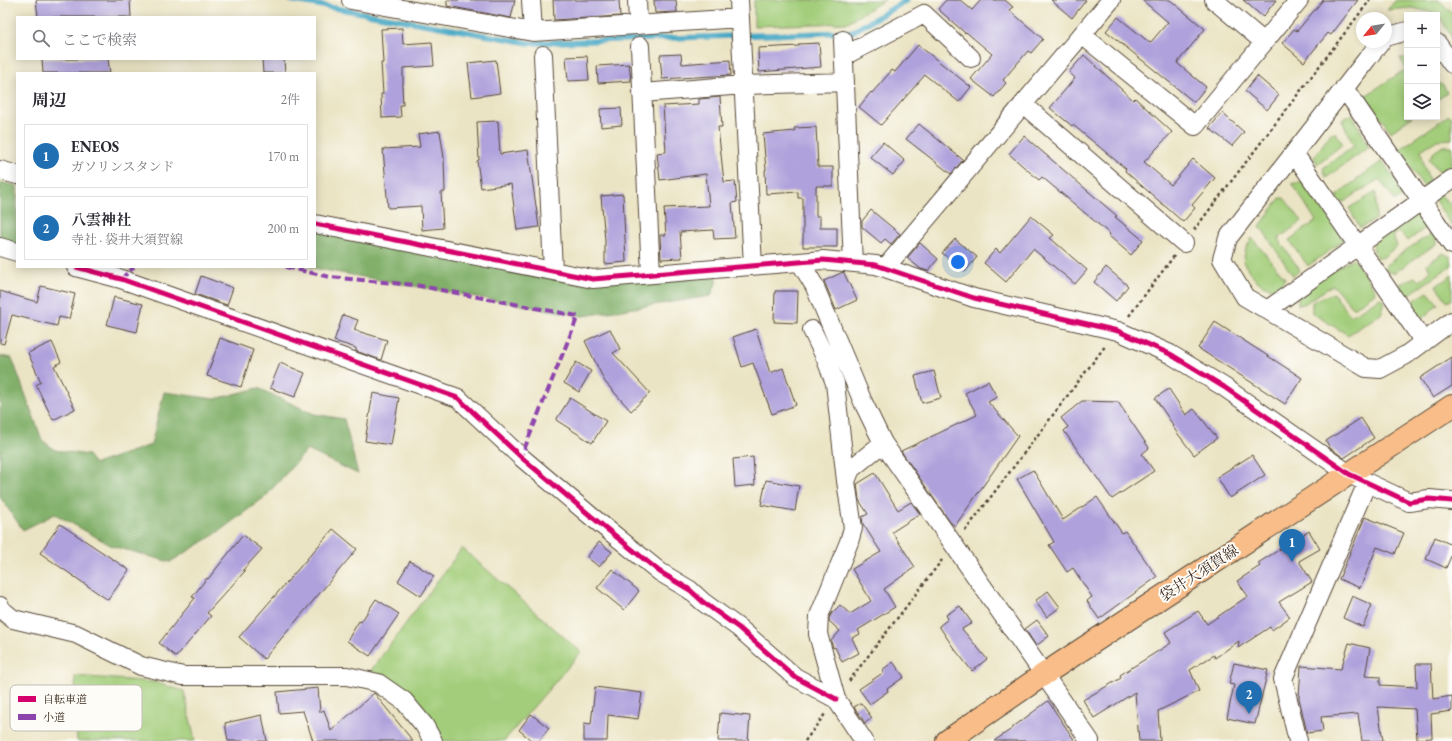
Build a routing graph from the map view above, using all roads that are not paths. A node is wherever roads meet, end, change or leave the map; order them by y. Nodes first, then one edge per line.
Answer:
1 (351, 0) edge
2 (531, 0) edge
3 (637, 0) edge
4 (739, 0) edge
5 (1111, 0) edge
6 (1214, 0) edge
7 (1299, 0) edge
8 (740, 18) junction
9 (638, 24) junction
10 (532, 32) junction
11 (1404, 32) edge
12 (1082, 35) junction
13 (1392, 35) edge
14 (1264, 42) junction
15 (640, 46) dead end
16 (1440, 47) edge
17 (1376, 48) edge
18 (543, 55) dead end
19 (971, 58) dead end
20 (1452, 64) edge
21 (845, 82) junction
22 (744, 85) junction
23 (1344, 88) junction
24 (642, 93) junction
25 (1023, 104) junction
26 (1294, 153) junction
27 (0, 170) edge
28 (16, 175) edge
29 (1452, 179) edge
30 (1422, 200) junction
31 (316, 224) edge
32 (1184, 243) road end
33 (1452, 245) edge
34 (1357, 246) junction
35 (0, 247) edge
36 (16, 252) edge
37 (800, 262) junction
38 (853, 263) junction
39 (754, 266) junction
40 (80, 268) edge
41 (885, 268) junction
42 (553, 271) junction
43 (651, 274) junction
44 (1266, 310) junction
45 (1452, 321) edge
46 (812, 330) dead end
47 (1424, 342) junction
48 (1452, 406) edge
49 (883, 443) junction
50 (1358, 478) junction
51 (846, 481) junction
52 (1452, 501) edge
53 (0, 606) edge
54 (1044, 675) junction
55 (836, 699) junction
56 (433, 741) edge
57 (864, 741) edge
58 (947, 741) edge
59 (1090, 741) edge
60 (1298, 741) edge

1 - 10 street
2 - 10 street
3 - 9 street
4 - 8 street
5 - 12 street
6 - 14 street
7 - 14 street
8 - 9 street
8 - 22 street
9 - 10 street
11 - 13 street
12 - 14 street
12 - 25 street
15 - 24 street
16 - 20 street
17 - 23 street
18 - 42 street
19 - 21 street
21 - 22 street
21 - 38 street
22 - 24 street
22 - 39 street
23 - 26 street
23 - 30 street
24 - 43 street
25 - 32 street
25 - 41 street
26 - 34 street
26 - 44 street
27 - 28 street
29 - 30 street
30 - 33 street
30 - 34 street
31 - 42 street
34 - 44 street
34 - 47 street
35 - 36 street
37 - 38 street
37 - 39 street
37 - 49 street
38 - 41 street
39 - 43 street
40 - 55 street
41 - 50 street
42 - 43 street
44 - 47 street
45 - 47 street
46 - 51 street
48 - 50 main road, 袋井大須賀線
49 - 51 street
49 - 54 street
50 - 52 street
50 - 54 main road, 袋井大須賀線
50 - 60 street
51 - 55 street
53 - 56 street
54 - 58 main road, 袋井大須賀線
54 - 59 street
55 - 57 street

